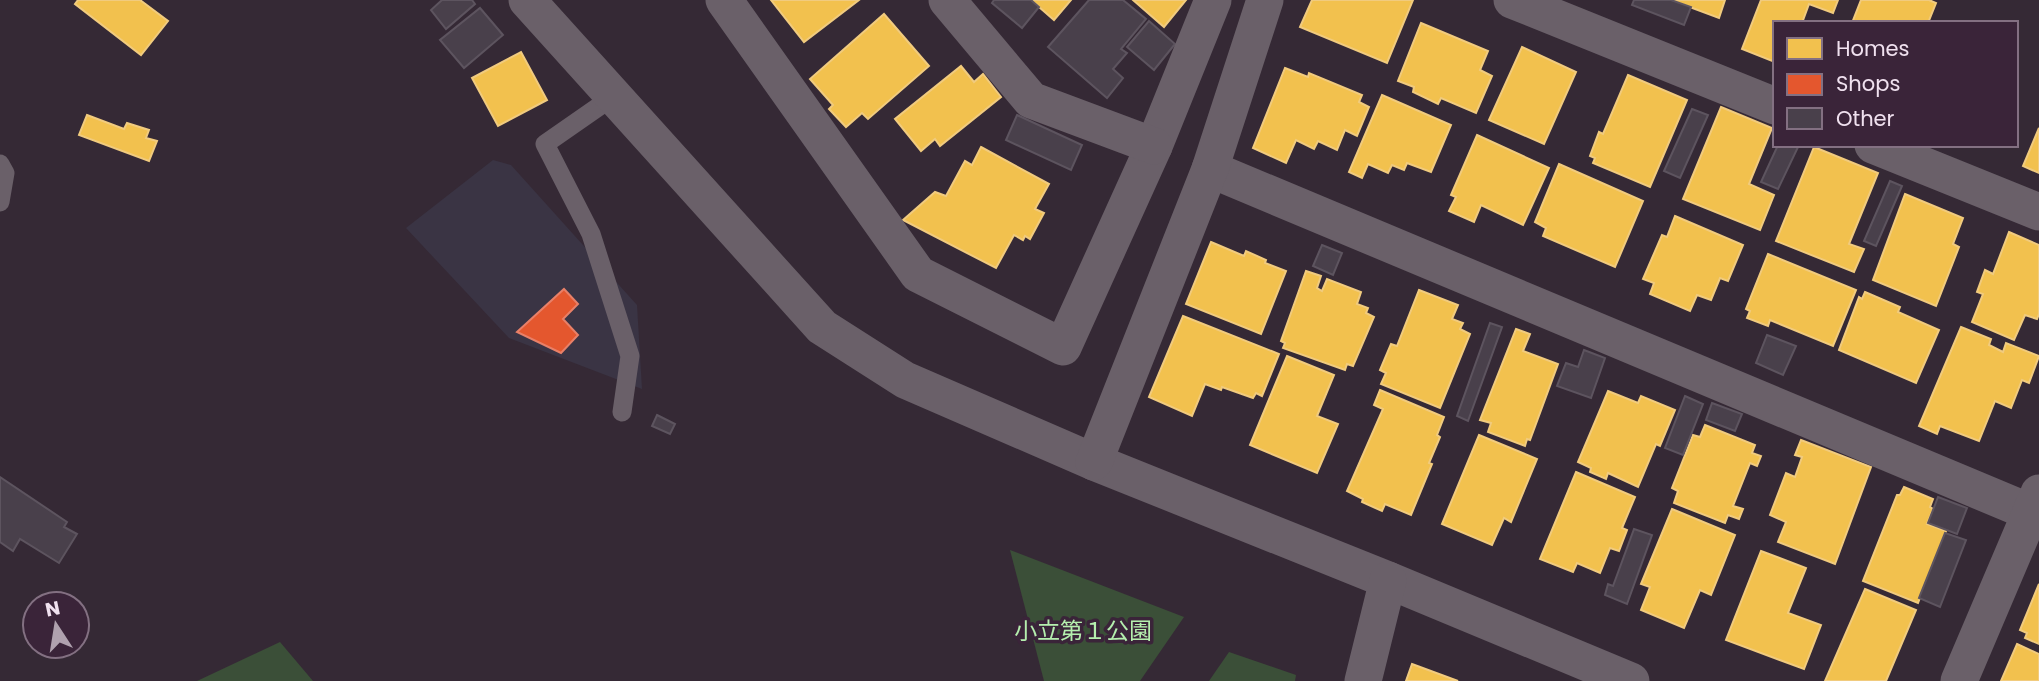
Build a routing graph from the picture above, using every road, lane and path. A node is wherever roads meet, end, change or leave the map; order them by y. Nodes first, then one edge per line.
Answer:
1 (527, 0) edge
2 (724, 0) edge
3 (947, 0) edge
4 (1213, 0) edge
5 (1265, 0) edge
6 (1512, 0) edge
7 (614, 96) junction
8 (1773, 105) edge
9 (1154, 146) junction
10 (1878, 147) edge
11 (0, 164) edge
12 (1210, 169) junction
13 (0, 202) edge
14 (2039, 212) edge
15 (622, 411) dead end
16 (1094, 462) junction
17 (2037, 507) edge
18 (1388, 580) junction
19 (1363, 681) edge
20 (1631, 681) edge
21 (1959, 681) edge

1 - 7 street
2 - 9 street
3 - 9 street
4 - 9 street
5 - 12 street
6 - 8 street
7 - 15 lane
7 - 16 street
10 - 14 street
11 - 13 lane
12 - 16 street
12 - 17 street
16 - 18 street
17 - 21 street
18 - 19 street
18 - 20 street

